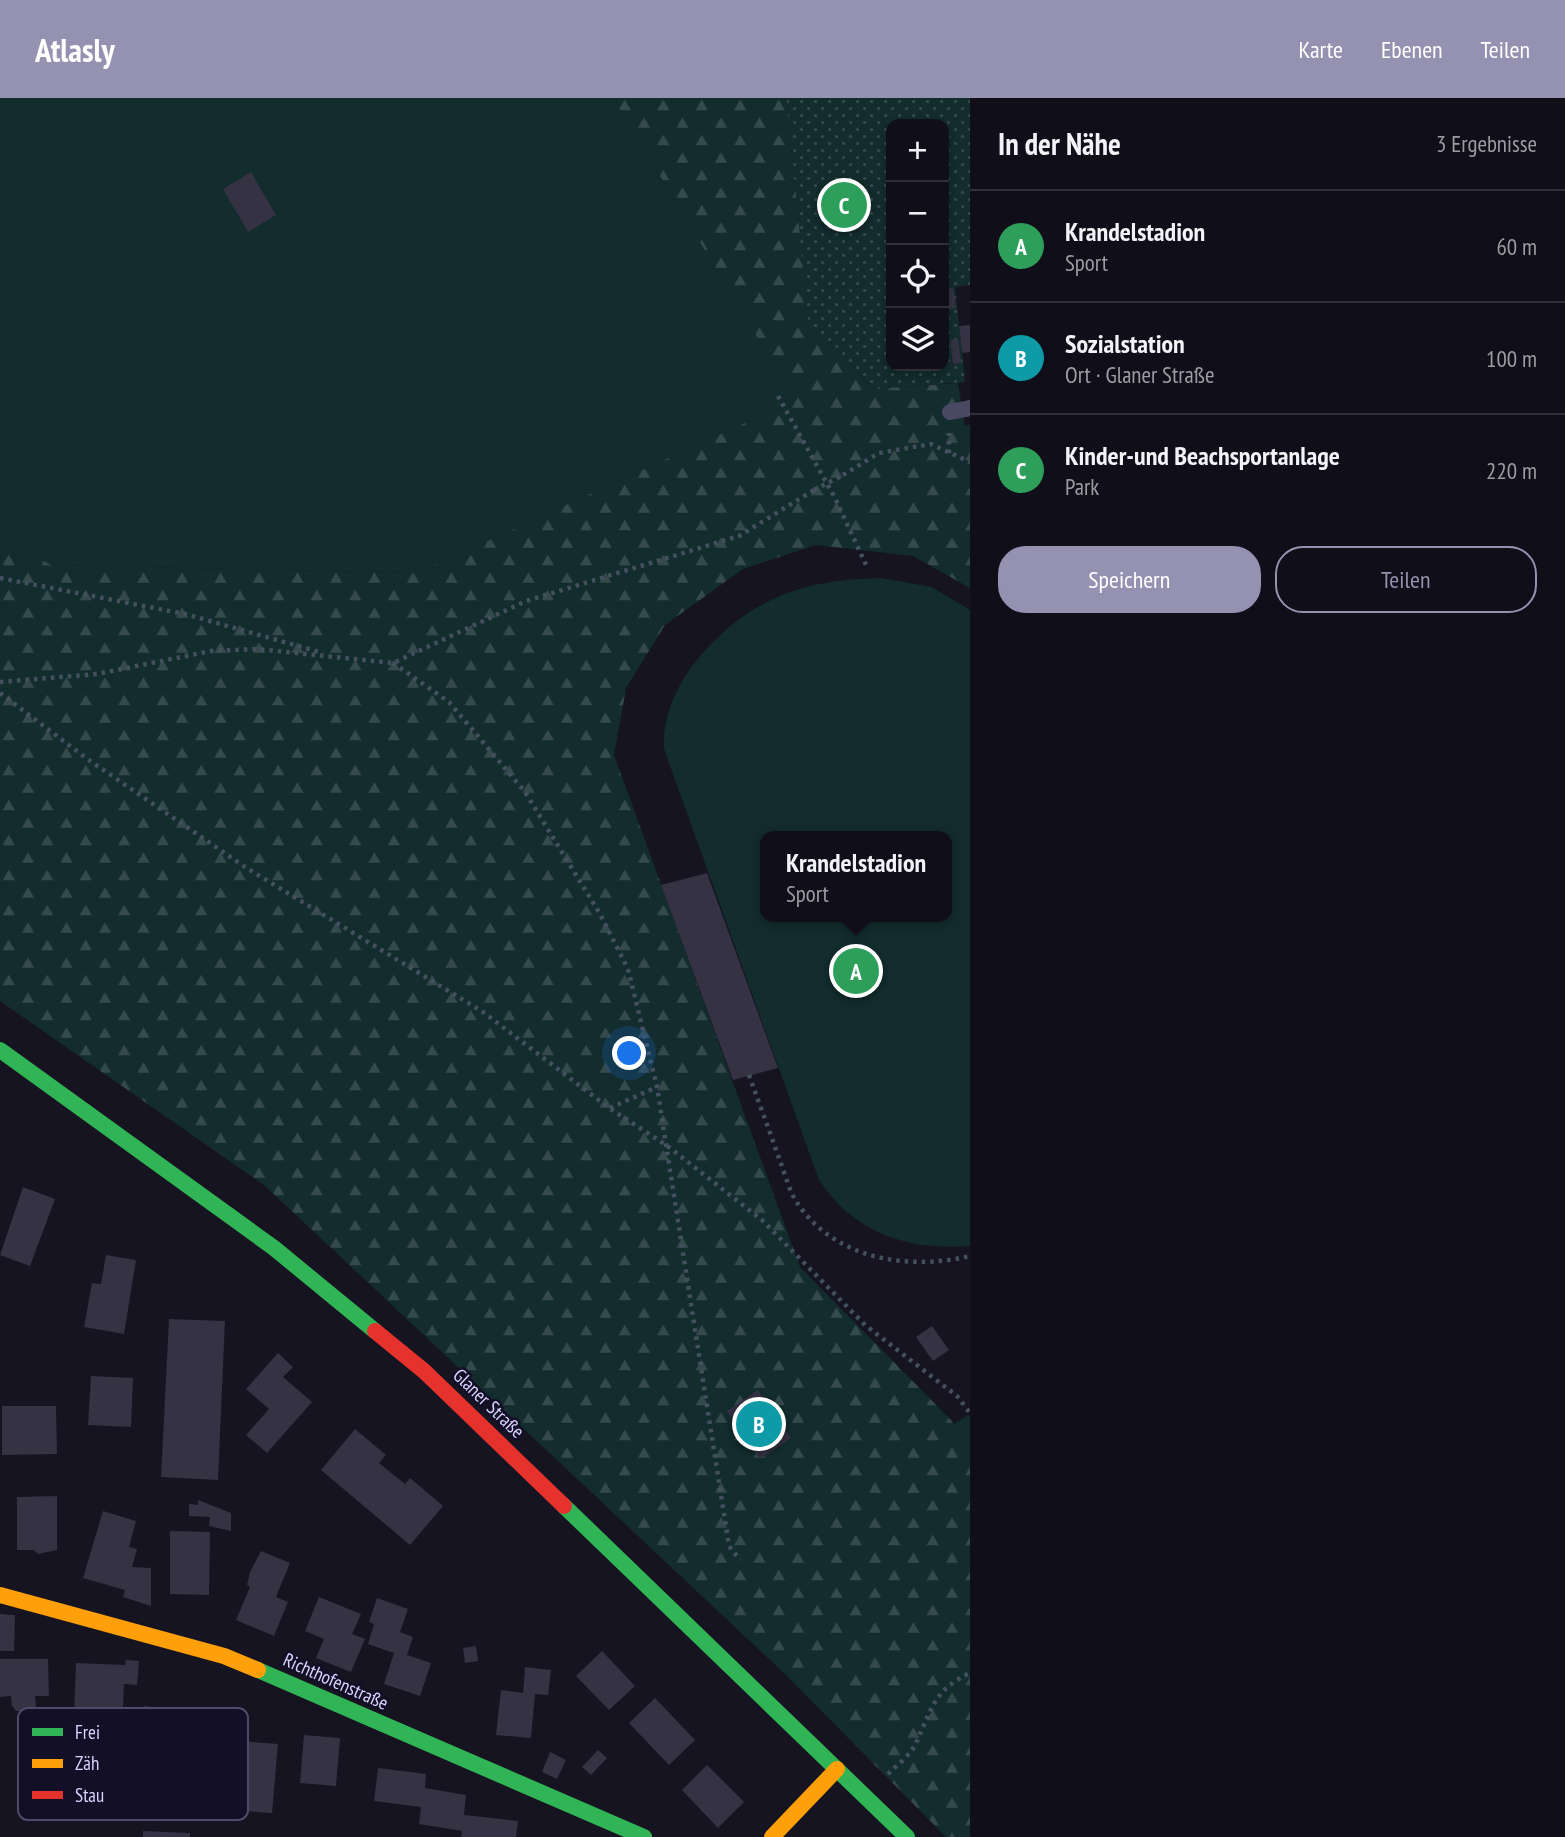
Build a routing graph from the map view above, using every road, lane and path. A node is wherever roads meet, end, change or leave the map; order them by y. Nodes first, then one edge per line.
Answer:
1 (778, 396) dead end
2 (970, 408) edge
3 (950, 412) dead end
4 (970, 462) edge
5 (867, 567) dead end
6 (0, 578) edge
7 (335, 656) junction
8 (393, 663) junction
9 (0, 682) edge
10 (0, 693) edge
11 (0, 1050) edge
12 (749, 1074) dead end
13 (657, 1087) junction
14 (609, 1108) junction
15 (666, 1145) junction
16 (970, 1256) edge
17 (970, 1413) edge
18 (740, 1560) dead end
19 (0, 1594) edge
20 (970, 1673) edge
21 (837, 1769) junction
22 (864, 1796) junction
23 (644, 1837) edge
24 (772, 1837) edge
25 (907, 1837) edge

1 - 5 path
2 - 3 lane
4 - 8 path, bridge
6 - 7 path
7 - 8 path
7 - 9 path
8 - 13 path
10 - 14 path
11 - 21 street, Glaner Straße
12 - 16 path
13 - 14 path
13 - 15 path
14 - 15 path
15 - 17 path
15 - 18 path
19 - 23 street, Richthofenstraße
20 - 22 path
21 - 22 street, Glaner Straße
21 - 24 street
22 - 25 street, Glaner Straße

